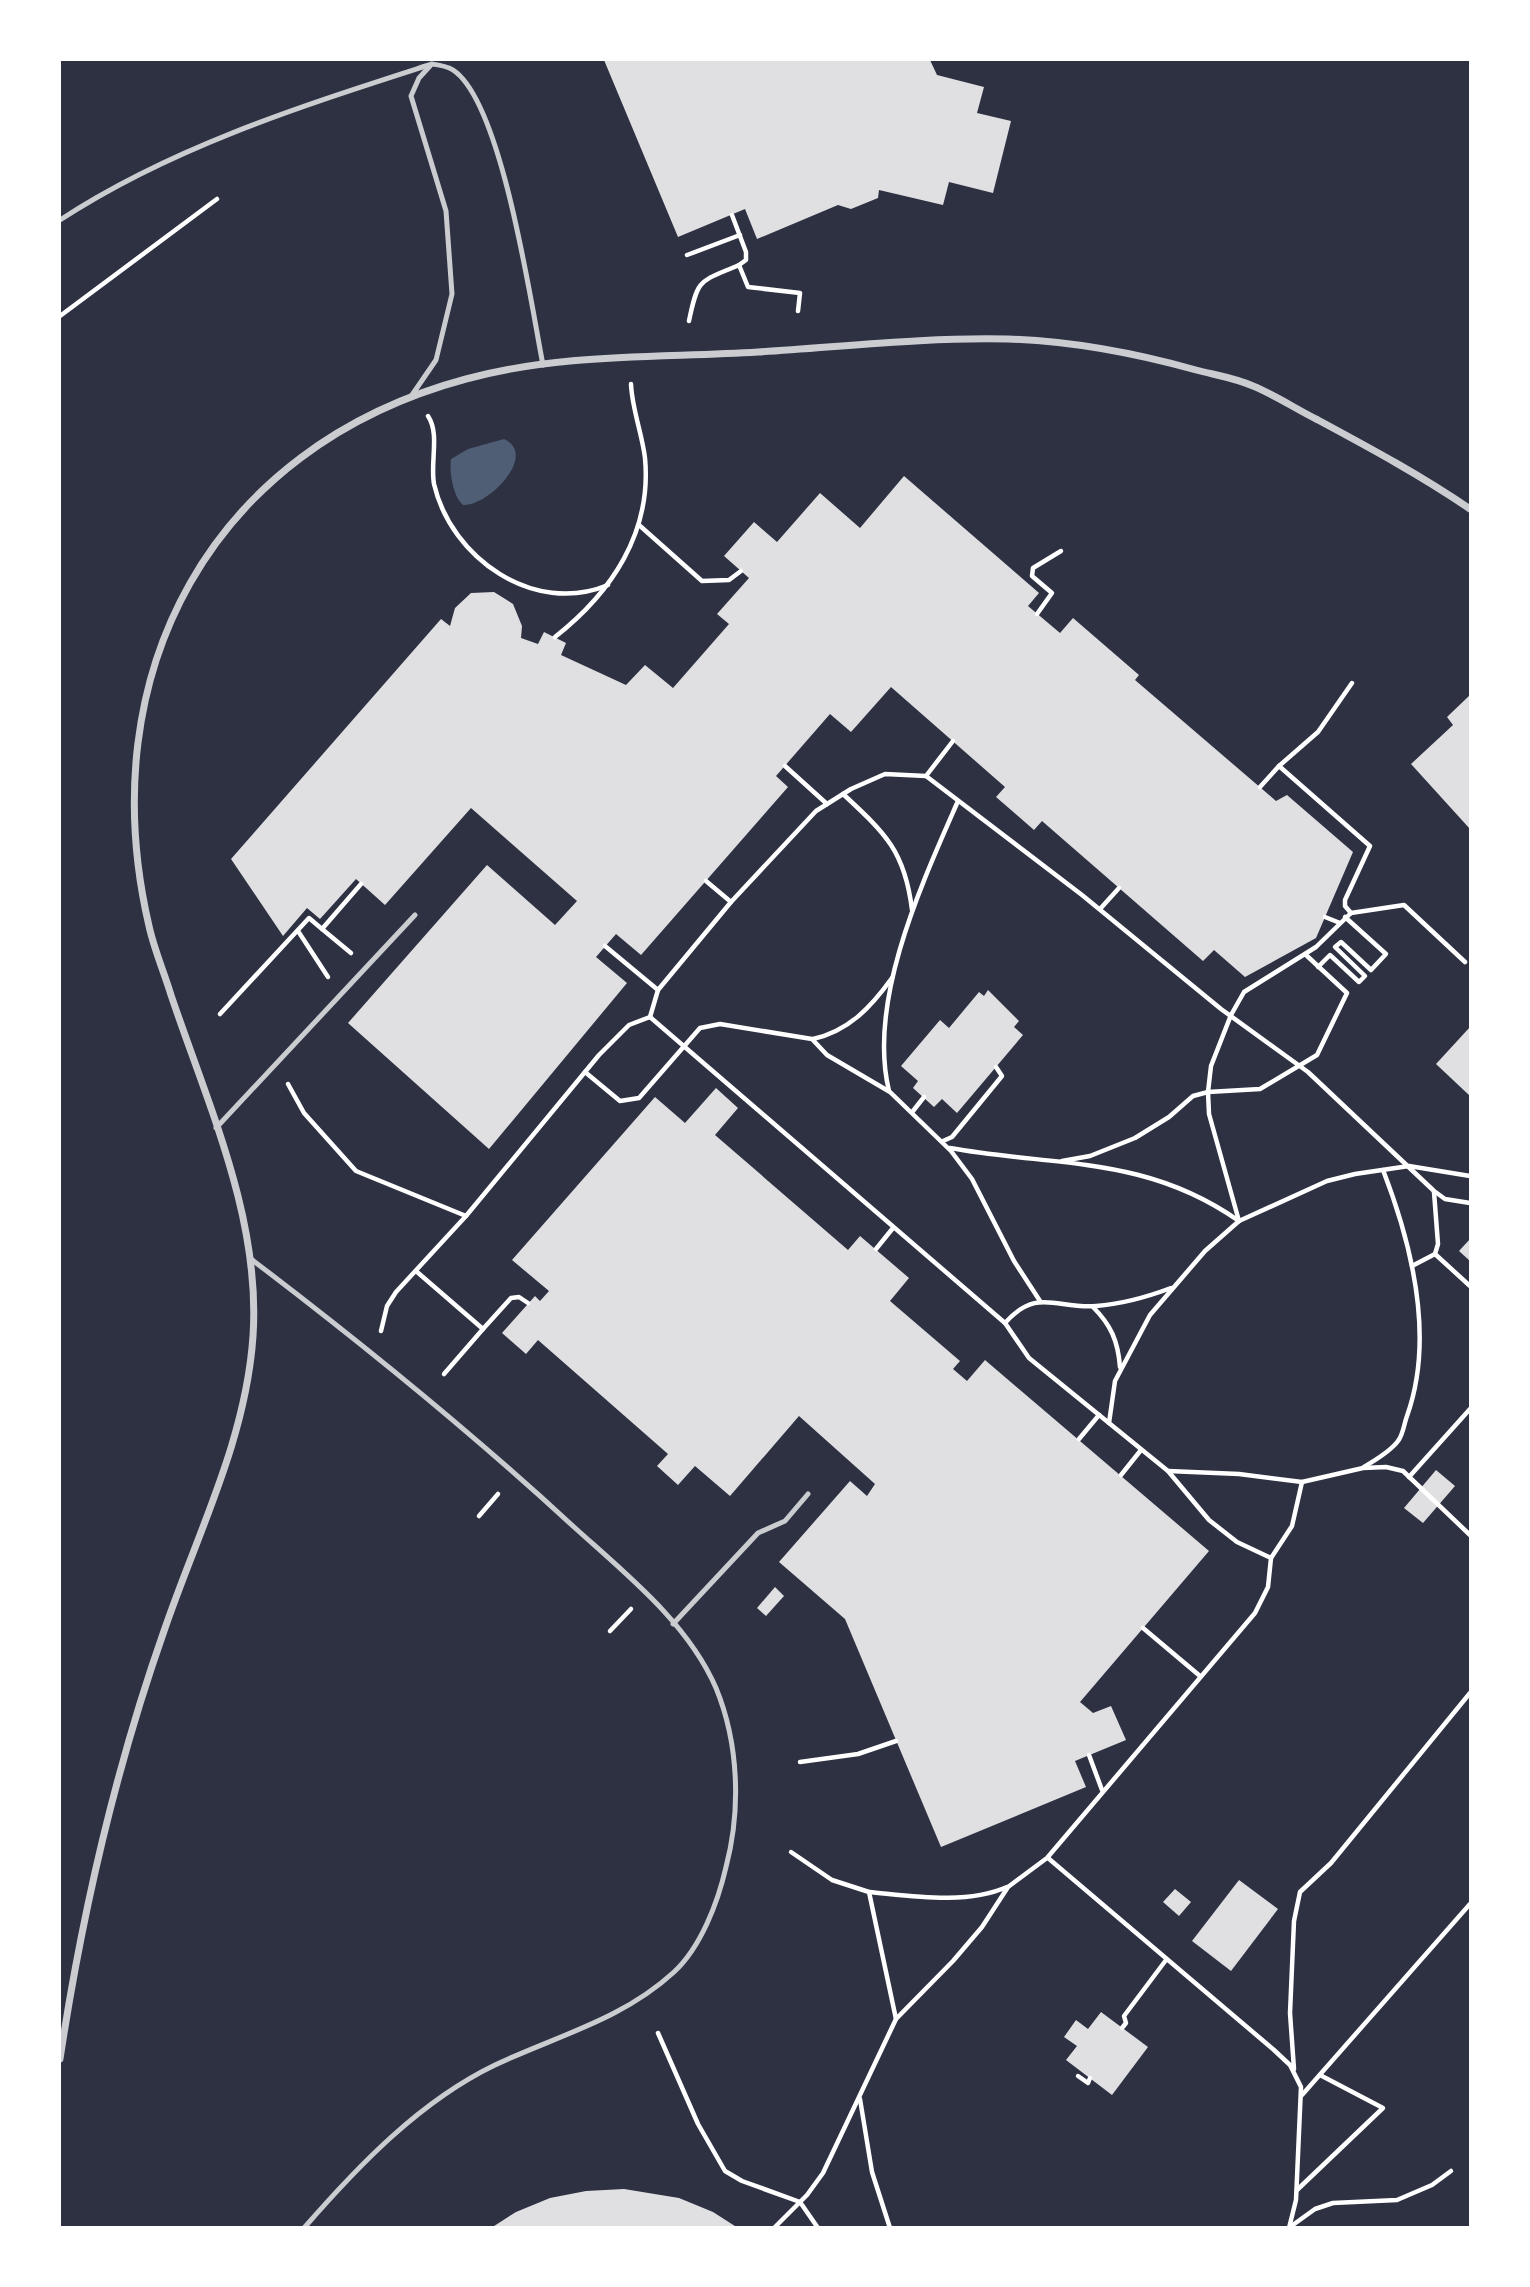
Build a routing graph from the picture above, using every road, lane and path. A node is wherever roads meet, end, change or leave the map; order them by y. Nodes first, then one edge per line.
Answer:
1 (432, 62) edge
2 (217, 199) dead end
3 (732, 215) dead end
4 (60, 220) edge
5 (740, 235) junction
6 (687, 256) dead end
7 (739, 265) junction
8 (797, 311) dead end
9 (60, 316) edge
10 (689, 321) dead end
11 (542, 365) junction
12 (631, 384) dead end
13 (412, 395) junction
14 (427, 415) dead end
15 (1471, 509) edge
16 (639, 525) junction
17 (1061, 551) dead end
18 (741, 571) dead end
19 (608, 585) junction
20 (1037, 614) dead end
21 (555, 637) dead end
22 (1352, 683) dead end
23 (953, 741) dead end
24 (785, 765) dead end
25 (1279, 765) junction
26 (926, 776) junction
27 (1259, 787) dead end
28 (843, 794) junction
29 (958, 801) junction
30 (827, 804) junction
31 (706, 881) dead end
32 (361, 884) dead end
33 (1119, 888) dead end
34 (731, 902) junction
35 (1100, 909) junction
36 (912, 911) junction
37 (1351, 913) junction
38 (415, 915) dead end
39 (1325, 917) dead end
40 (1345, 917) junction
41 (1340, 923) junction
42 (322, 929) junction
43 (298, 930) junction
44 (605, 946) dead end
45 (352, 954) dead end
46 (1306, 955) junction
47 (1465, 962) dead end
48 (1318, 967) junction
49 (329, 978) dead end
50 (892, 978) junction
51 (657, 990) junction
52 (219, 1014) dead end
53 (1231, 1015) junction
54 (650, 1017) junction
55 (812, 1039) junction
56 (686, 1045) junction
57 (1298, 1065) junction
58 (996, 1067) dead end
59 (585, 1072) junction
60 (287, 1082) dead end
61 (1208, 1091) junction
62 (890, 1092) junction
63 (924, 1097) dead end
64 (912, 1111) junction
65 (216, 1128) junction
66 (943, 1141) junction
67 (949, 1148) junction
68 (1062, 1161) junction
69 (1409, 1166) junction
70 (1383, 1170) junction
71 (1471, 1176) edge
72 (1434, 1191) junction
73 (1471, 1203) edge
74 (466, 1216) junction
75 (1239, 1221) junction
76 (892, 1228) junction
77 (876, 1249) dead end
78 (1435, 1254) junction
79 (251, 1259) junction
80 (1412, 1266) junction
81 (416, 1271) junction
82 (1471, 1286) edge
83 (1173, 1287) junction
84 (1040, 1301) junction
85 (528, 1303) dead end
86 (1092, 1307) junction
87 (1004, 1323) junction
88 (483, 1329) junction
89 (380, 1332) dead end
90 (1120, 1370) junction
91 (444, 1374) dead end
92 (1471, 1409) edge
93 (1099, 1415) junction
94 (1109, 1423) junction
95 (1079, 1439) dead end
96 (1142, 1450) junction
97 (1363, 1468) junction
98 (1168, 1471) junction
99 (1121, 1475) dead end
100 (1409, 1477) junction
101 (1302, 1482) junction
102 (498, 1494) dead end
103 (808, 1494) dead end
104 (479, 1516) dead end
105 (1471, 1535) edge
106 (1271, 1558) junction
107 (632, 1609) dead end
108 (673, 1624) junction
109 (1143, 1628) dead end
110 (610, 1630) dead end
111 (1200, 1676) junction
112 (1471, 1693) edge
113 (896, 1741) dead end
114 (1089, 1755) dead end
115 (800, 1762) dead end
116 (1102, 1790) junction
117 (791, 1852) dead end
118 (1047, 1858) junction
119 (1008, 1887) junction
120 (869, 1892) junction
121 (1471, 1904) edge
122 (1166, 1960) junction
123 (896, 2019) junction
124 (1122, 2028) dead end
125 (657, 2033) dead end
126 (60, 2059) edge
127 (1294, 2071) junction
128 (1320, 2075) junction
129 (1078, 2076) dead end
130 (1090, 2078) dead end
131 (1301, 2096) junction
132 (860, 2098) junction
133 (1451, 2171) dead end
134 (1296, 2191) junction
135 (800, 2202) junction
136 (1289, 2227) edge
137 (304, 2228) edge
138 (774, 2228) edge
139 (818, 2228) edge
140 (890, 2228) edge

1 - 4 lane
1 - 11 lane
1 - 13 lane
2 - 9 path
3 - 5 path
5 - 6 path
5 - 7 path
7 - 8 path
7 - 10 path
11 - 13 street
11 - 15 street
12 - 16 path
13 - 65 street
14 - 19 path
16 - 18 path
16 - 19 path
17 - 20 path
19 - 21 path
22 - 25 path
23 - 26 path
24 - 30 path
25 - 27 path
25 - 37 path
26 - 28 path
26 - 29 path
28 - 30 path
28 - 36 path
29 - 35 path
29 - 36 path
30 - 34 path
31 - 34 path
32 - 42 path
33 - 35 path
34 - 51 path
35 - 53 path
36 - 50 path
37 - 40 path
37 - 47 path
38 - 65 lane
39 - 41 path
40 - 41 path
40 - 48 path
41 - 46 path
42 - 43 path
42 - 45 path
43 - 49 path
43 - 52 path
44 - 51 path
46 - 48 path
46 - 53 path
48 - 57 path
50 - 55 path
50 - 62 path
51 - 54 path
53 - 57 path
53 - 61 path
54 - 56 path
54 - 59 path
55 - 56 path
55 - 62 path
56 - 59 path
56 - 76 path
57 - 61 path
57 - 69 path
58 - 66 path
59 - 74 path
60 - 74 path
61 - 68 path
61 - 75 path
62 - 64 path
63 - 64 path
64 - 66 path
65 - 79 street
66 - 67 path
67 - 68 path
67 - 84 path
68 - 75 path
69 - 70 path
69 - 71 path
69 - 72 path
70 - 75 path
70 - 80 path
72 - 73 path
72 - 78 path
74 - 81 path
75 - 83 path
76 - 77 path
76 - 87 path
78 - 80 path
78 - 82 path
79 - 108 lane
79 - 126 street
80 - 97 path
81 - 88 path
81 - 89 path
83 - 86 path
83 - 90 path
84 - 86 path
84 - 87 path
85 - 88 path
86 - 90 path
87 - 93 path
88 - 91 path
90 - 94 path
92 - 100 path
93 - 94 path
93 - 95 path
94 - 96 path
96 - 98 path
96 - 99 path
97 - 100 path
97 - 101 path
98 - 101 path
98 - 106 path
100 - 105 path
101 - 106 path
102 - 104 path
103 - 108 lane
106 - 111 path
107 - 110 path
108 - 137 lane
109 - 111 path
111 - 116 path
112 - 127 path
113 - 115 path
114 - 116 path
116 - 118 path
117 - 120 path
118 - 119 path
118 - 122 path
119 - 120 path
119 - 123 path
120 - 123 path
121 - 128 path
122 - 124 path
122 - 127 path
123 - 132 path
125 - 135 path
127 - 131 path
128 - 131 path
128 - 134 path
129 - 130 path
131 - 134 path
132 - 135 path
132 - 140 path
133 - 136 path
134 - 136 path
135 - 138 path
135 - 139 path

